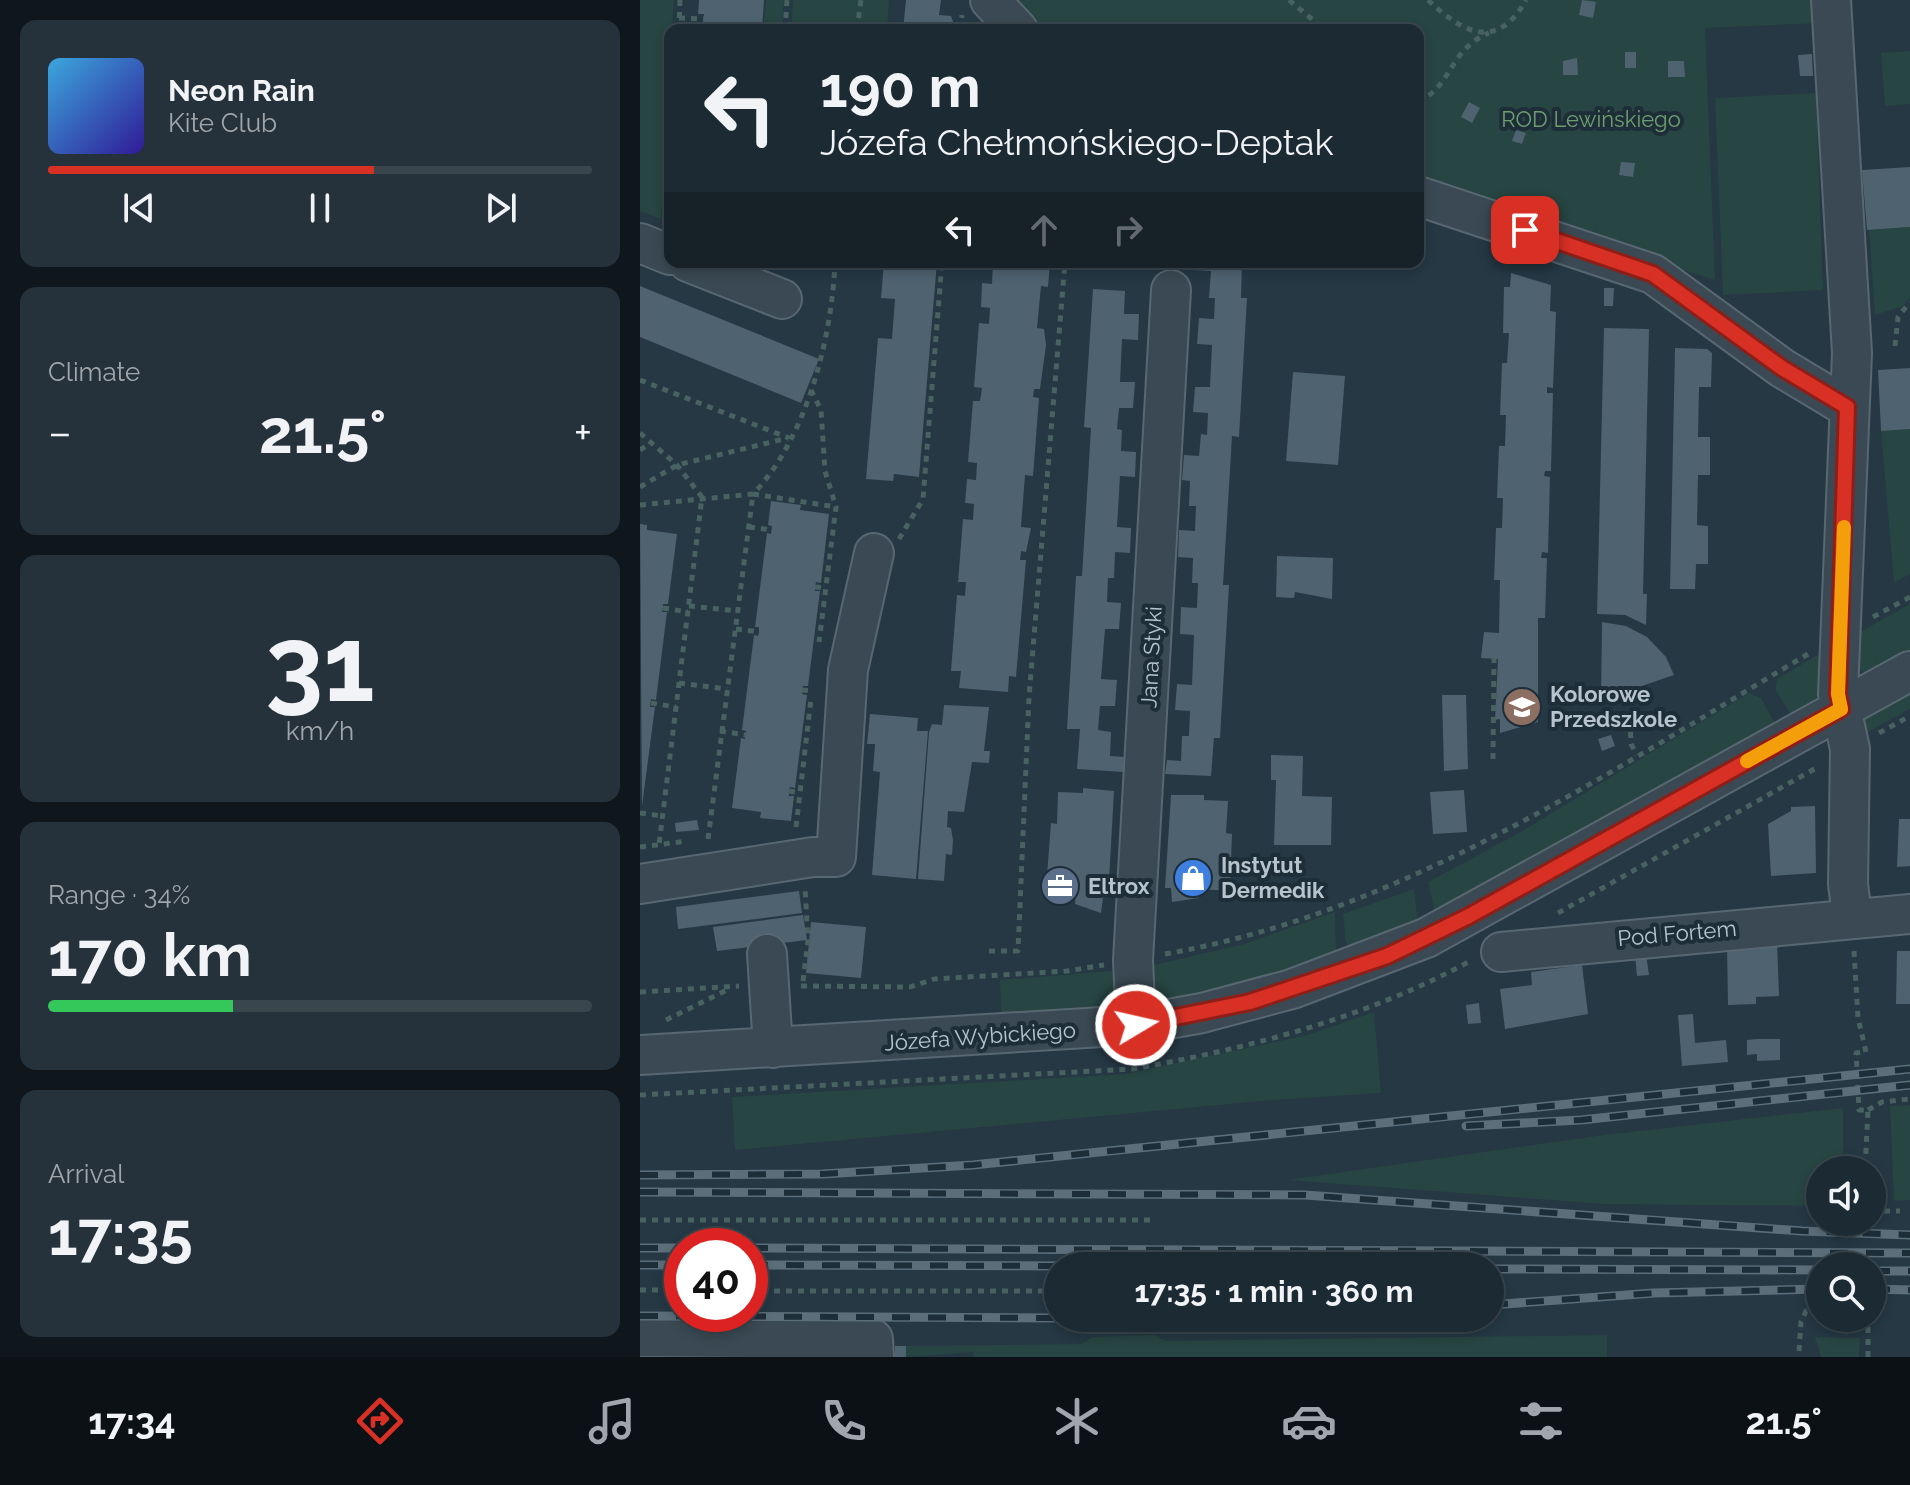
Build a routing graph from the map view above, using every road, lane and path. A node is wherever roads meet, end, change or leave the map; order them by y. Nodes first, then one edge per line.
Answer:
1 (680, 0) edge
2 (787, 0) edge
3 (861, 0) edge
4 (990, 0) edge
5 (1289, 0) edge
6 (1428, 0) edge
7 (1526, 0) edge
8 (1833, 7) edge
9 (679, 18) junction
10 (704, 19) dead end
11 (679, 24) edge
12 (785, 24) edge
13 (858, 24) edge
14 (1012, 24) edge
15 (1318, 24) edge
16 (1489, 33) junction
17 (1424, 99) edge
18 (1424, 198) edge
19 (704, 268) edge
20 (835, 268) edge
21 (942, 268) edge
22 (1065, 268) edge
23 (1171, 290) dead end
24 (782, 299) dead end
25 (1910, 302) edge
26 (1895, 346) dead end
27 (640, 380) edge
28 (811, 390) junction
29 (1847, 407) junction
30 (640, 433) edge
31 (789, 438) junction
32 (651, 443) junction
33 (640, 450) edge
34 (677, 465) junction
35 (640, 487) edge
36 (753, 494) junction
37 (702, 497) junction
38 (640, 505) edge
39 (836, 507) junction
40 (749, 527) junction
41 (772, 530) dead end
42 (884, 550) joint
43 (815, 587) dead end
44 (826, 588) junction
45 (1910, 597) edge
46 (663, 608) dead end
47 (688, 609) junction
48 (738, 611) junction
49 (1862, 623) dead end
50 (736, 629) junction
51 (759, 632) dead end
52 (818, 647) dead end
53 (1815, 649) dead end
54 (1494, 658) dead end
55 (1910, 671) edge
56 (814, 676) dead end
57 (679, 683) junction
58 (727, 689) junction
59 (802, 690) dead end
60 (812, 691) junction
61 (651, 703) dead end
62 (676, 707) junction
63 (1841, 709) junction
64 (1910, 716) edge
65 (1630, 720) dead end
66 (720, 731) junction
67 (746, 735) dead end
68 (1873, 737) dead end
69 (1637, 755) junction
70 (1493, 759) dead end
71 (1825, 763) dead end
72 (789, 791) dead end
73 (800, 793) junction
74 (640, 813) edge
75 (662, 816) junction
76 (782, 829) dead end
77 (723, 837) dead end
78 (708, 839) junction
79 (659, 845) junction
80 (640, 847) edge
81 (640, 884) edge
82 (1910, 914) edge
83 (807, 915) dead end
84 (1852, 916) junction
85 (1545, 920) dead end
86 (989, 951) dead end
87 (1501, 952) dead end
88 (1133, 960) junction
89 (768, 978) junction
90 (640, 992) edge
91 (663, 1022) dead end
92 (1136, 1025) junction
93 (773, 1048) junction
94 (640, 1055) edge
95 (763, 1088) dead end
96 (640, 1095) edge
97 (1910, 1099) edge
98 (1868, 1110) junction
99 (1866, 1156) edge
100 (1886, 1211) edge
101 (1900, 1211) dead end
102 (640, 1220) edge
103 (1153, 1220) dead end
104 (640, 1290) edge
105 (664, 1290) edge
106 (768, 1291) edge
107 (1044, 1291) edge
108 (1806, 1311) edge
109 (1868, 1332) edge
110 (640, 1337) edge
111 (1799, 1351) dead end
112 (874, 1357) edge
113 (1868, 1357) edge

1 - 9 path
2 - 12 path
3 - 13 path
4 - 14 street
5 - 15 path
6 - 16 path
7 - 16 path
8 - 29 street
9 - 10 path
9 - 11 path
16 - 17 path
18 - 29 street
19 - 24 street
20 - 28 path
21 - 42 path
22 - 86 path
23 - 88 street, Jana Styki
25 - 26 path
27 - 31 path
28 - 31 path
28 - 39 path
29 - 63 street
30 - 32 path
31 - 34 path
31 - 36 path
32 - 33 path
32 - 34 path
34 - 35 path
34 - 37 path
36 - 37 path
36 - 39 path
36 - 40 path
37 - 38 path
37 - 47 path
39 - 44 path
40 - 41 path
40 - 48 path
42 - 81 street
43 - 44 path
44 - 52 path
45 - 49 path
46 - 47 path
47 - 48 path
47 - 57 path
48 - 50 path
50 - 51 path
50 - 58 path
53 - 69 path
54 - 70 path
55 - 63 street, Józefa Wybickiego
56 - 60 path
57 - 58 path
57 - 62 path
58 - 66 path
59 - 60 path
60 - 73 path
61 - 62 path
62 - 75 path
63 - 84 street
63 - 92 street, Józefa Wybickiego
64 - 68 path
65 - 69 path
66 - 67 path
66 - 78 path
69 - 88 path
71 - 85 path
72 - 73 path
73 - 76 path
74 - 75 path
75 - 79 path
77 - 78 path
78 - 79 path
79 - 80 path
82 - 84 street, Pod Fortem
83 - 89 path
84 - 87 street, Pod Fortem
84 - 98 path
88 - 89 path
88 - 92 street, Jana Styki
89 - 90 path
89 - 91 path
89 - 93 street
92 - 93 street, Józefa Wybickiego
93 - 94 street, Józefa Wybickiego
95 - 96 path
97 - 98 path
98 - 99 path
100 - 101 path
102 - 103 path
104 - 105 path
106 - 107 path
108 - 111 path
109 - 113 path
110 - 112 street

